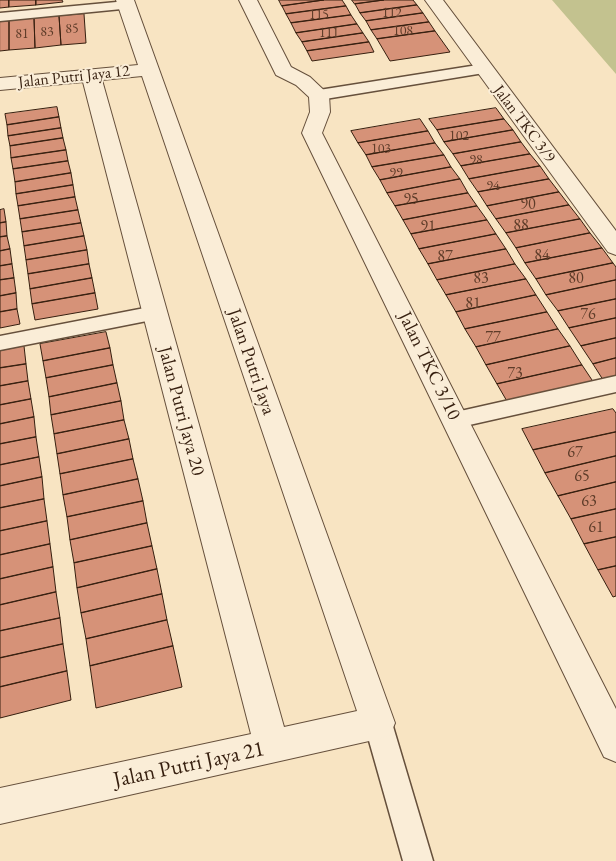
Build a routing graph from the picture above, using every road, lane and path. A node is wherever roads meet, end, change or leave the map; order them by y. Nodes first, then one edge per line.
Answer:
1 (248, 0) edge
2 (434, 0) edge
3 (126, 2) edge
4 (0, 17) edge
5 (484, 69) junction
6 (149, 70) junction
7 (91, 75) junction
8 (0, 84) edge
9 (319, 95) junction
10 (616, 247) edge
11 (155, 314) junction
12 (0, 343) edge
13 (616, 384) edge
14 (456, 420) junction
15 (378, 723) junction
16 (616, 745) edge
17 (272, 747) junction
18 (0, 806) edge
19 (418, 861) edge

1 - 9 street
2 - 5 street, Jalan TKC 3/9
3 - 4 lane
3 - 6 street, Jalan Putri Jaya
5 - 9 lane
5 - 10 street, Jalan TKC 3/9
6 - 7 street, Jalan Putri Jaya 12
6 - 15 street, Jalan Putri Jaya
7 - 8 street, Jalan Putri Jaya 12
7 - 11 street, Jalan Putri Jaya 20
9 - 14 street, Jalan TKC 3/10
11 - 12 lane
11 - 17 street, Jalan Putri Jaya 20
13 - 14 lane
14 - 16 street, Jalan TKC 3/10
15 - 17 street, Jalan Putri Jaya 21
15 - 19 lane
17 - 18 street, Jalan Putri Jaya 21

